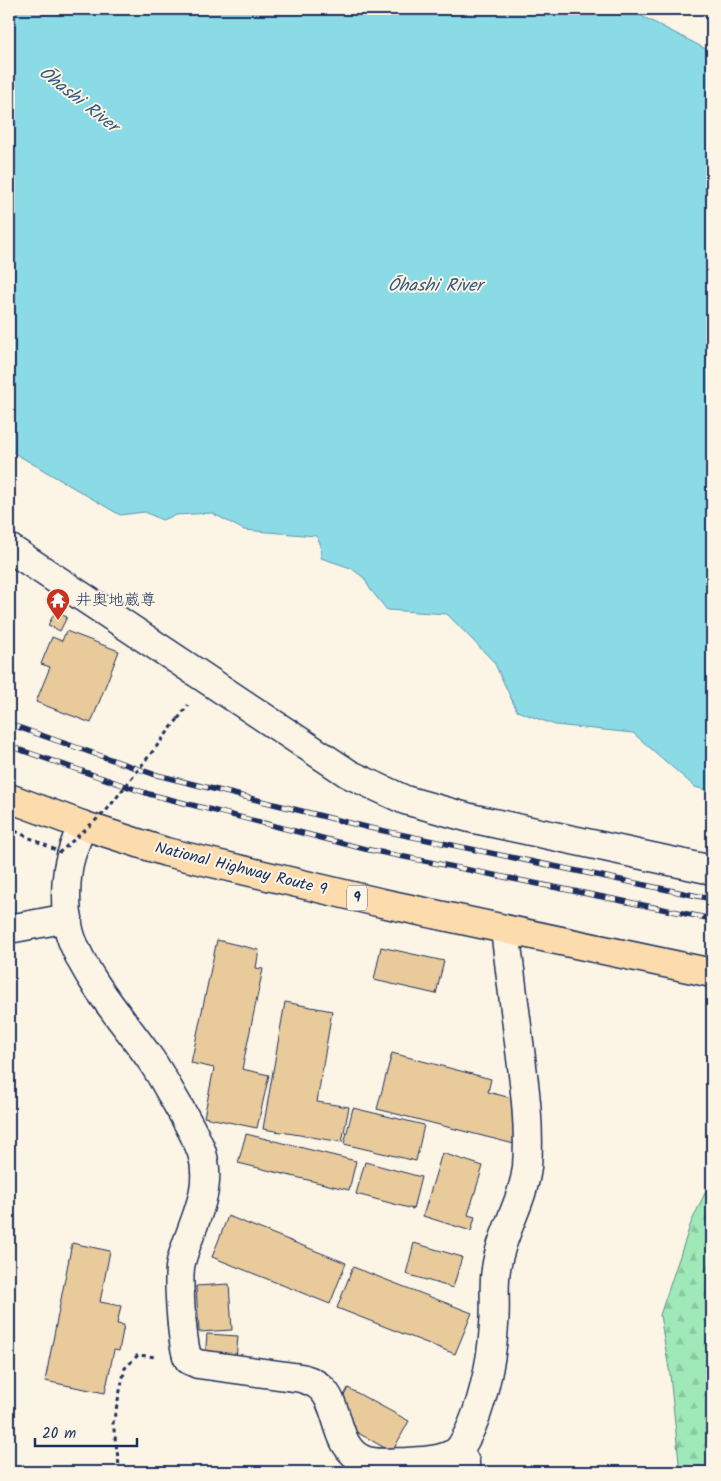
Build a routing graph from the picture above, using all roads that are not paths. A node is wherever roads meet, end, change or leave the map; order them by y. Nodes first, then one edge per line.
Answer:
1 (9, 548) edge
2 (9, 798) edge
3 (82, 826) junction
4 (712, 870) edge
5 (68, 918) junction
6 (9, 929) edge
7 (505, 930) junction
8 (712, 973) edge
9 (461, 1462) edge

1 - 4 street
2 - 3 highway, National Highway Route 9 / 9
3 - 5 street
3 - 7 highway, National Highway Route 9 / 9
5 - 6 street
5 - 9 street
7 - 8 highway, National Highway Route 9 / 9
7 - 9 street

